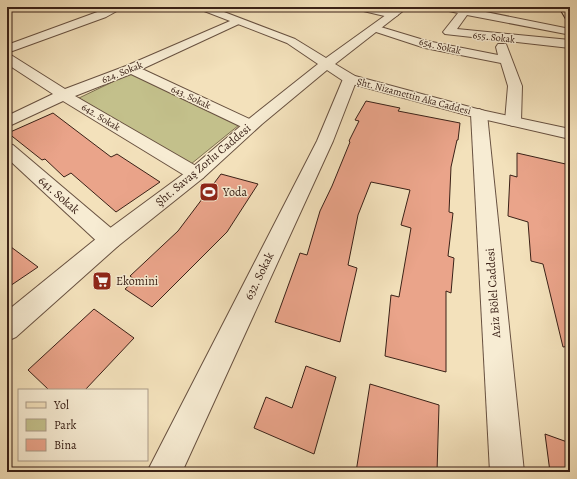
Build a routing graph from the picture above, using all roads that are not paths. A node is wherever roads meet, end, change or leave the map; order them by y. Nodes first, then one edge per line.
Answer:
1 (119, 7) edge
2 (358, 7) edge
3 (443, 7) edge
4 (564, 7) edge
5 (206, 8) edge
6 (466, 9) edge
7 (398, 11) edge
8 (570, 17) edge
9 (237, 20) junction
10 (374, 28) junction
11 (570, 32) edge
12 (7, 37) edge
13 (499, 38) junction
14 (20, 44) junction
15 (570, 44) edge
16 (7, 49) edge
17 (7, 58) edge
18 (506, 60) junction
19 (326, 64) junction
20 (131, 69) junction
21 (350, 79) junction
22 (64, 95) junction
23 (479, 114) junction
24 (513, 121) junction
25 (7, 122) edge
26 (250, 126) junction
27 (570, 134) edge
28 (7, 149) edge
29 (196, 174) junction
30 (110, 240) junction
31 (7, 328) edge
32 (164, 472) edge
33 (508, 472) edge

1 - 14 street
2 - 7 street
3 - 6 street
4 - 8 main road
5 - 9 street, Şht. Nizamettin Aka Caddesi
6 - 11 street
6 - 13 street, 655. Sokak
7 - 10 street, Şht. Savaş Zorlu Caddesi
9 - 19 street, Şht. Nizamettin Aka Caddesi
9 - 20 street, 624. Sokak
10 - 18 street, 654. Sokak
10 - 19 street, Şht. Savaş Zorlu Caddesi
12 - 14 street
13 - 15 street, 655. Sokak
13 - 18 street
14 - 16 street
17 - 22 street, 642. Sokak
18 - 24 street
19 - 21 street, Şht. Nizamettin Aka Caddesi
19 - 26 street, Şht. Savaş Zorlu Caddesi
20 - 22 street, 624. Sokak
20 - 26 street, 643. Sokak
21 - 23 street, Şht. Nizamettin Aka Caddesi
21 - 32 street, 632. Sokak
22 - 25 street, 624. Sokak
22 - 29 street, 642. Sokak
23 - 24 street, Şht. Nizamettin Aka Caddesi
23 - 33 street, Aziz Bölel Caddesi
24 - 27 street, Şht. Nizamettin Aka Caddesi
26 - 29 street, Şht. Savaş Zorlu Caddesi
28 - 30 street, 641. Sokak
29 - 30 street, Şht. Savaş Zorlu Caddesi
30 - 31 street, Şht. Savaş Zorlu Caddesi

